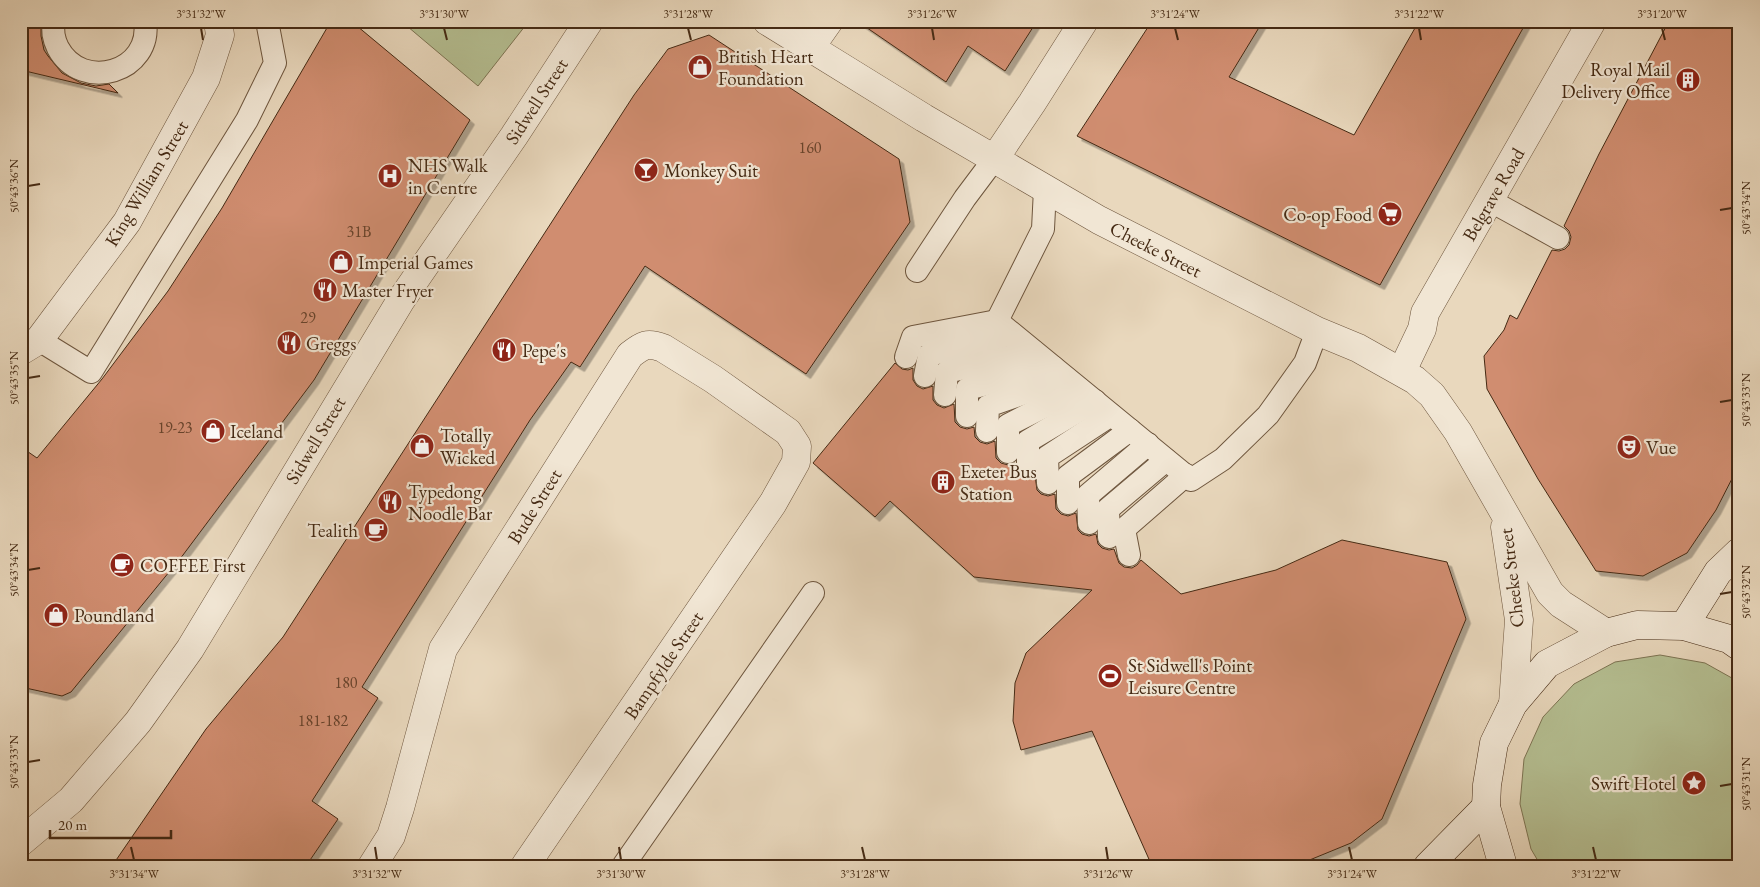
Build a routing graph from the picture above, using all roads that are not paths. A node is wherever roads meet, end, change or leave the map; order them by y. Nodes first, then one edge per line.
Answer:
1 (54, 21) edge
2 (145, 21) edge
3 (218, 21) edge
4 (267, 21) edge
5 (589, 21) edge
6 (767, 21) edge
7 (829, 21) edge
8 (1084, 21) edge
9 (1592, 21) edge
10 (810, 48) junction
11 (995, 158) junction
12 (1045, 189) junction
13 (1489, 200) junction
14 (1558, 238) dead end
15 (917, 271) dead end
16 (1004, 327) junction
17 (1317, 331) junction
18 (30, 346) edge
19 (1033, 350) junction
20 (906, 358) dead end
21 (1402, 372) junction
22 (925, 376) dead end
23 (1081, 390) junction
24 (945, 395) dead end
25 (967, 416) dead end
26 (1130, 430) junction
27 (987, 431) dead end
28 (1148, 444) junction
29 (1008, 452) dead end
30 (1166, 460) junction
31 (796, 462) joint
32 (1028, 464) dead end
33 (1186, 476) junction
34 (1048, 483) dead end
35 (1068, 503) dead end
36 (1503, 513) junction
37 (1090, 523) dead end
38 (1109, 537) dead end
39 (1739, 552) edge
40 (1129, 554) dead end
41 (813, 593) dead end
42 (1684, 626) junction
43 (1606, 633) junction
44 (1739, 646) edge
45 (1512, 704) junction
46 (1486, 807) junction
47 (21, 842) edge
48 (372, 866) edge
49 (525, 866) edge
50 (623, 866) edge
51 (1428, 866) edge
52 (1503, 866) edge

1 - 2 lane
3 - 18 street, King William Street
4 - 18 lane
5 - 47 street, Sidwell Street
6 - 10 street, Cheeke Street
7 - 10 street
8 - 11 street
9 - 13 street, Belgrave Road
10 - 11 street, Cheeke Street
11 - 12 street, Cheeke Street
11 - 15 lane
12 - 16 lane
12 - 17 street, Cheeke Street
13 - 14 lane
13 - 21 street, Belgrave Road
16 - 19 lane
16 - 20 lane
16 - 22 lane
17 - 21 street, Cheeke Street
17 - 33 lane
19 - 23 lane
19 - 24 lane
21 - 36 street, Cheeke Street
23 - 25 lane
23 - 26 lane
23 - 27 lane
23 - 29 lane
23 - 32 lane
23 - 34 lane
26 - 28 lane
26 - 35 lane
28 - 30 lane
28 - 37 lane
30 - 33 lane
30 - 38 lane
31 - 48 street, Bude Street
31 - 49 street, Bampfylde Street
33 - 40 lane
36 - 43 street, Cheeke Street
36 - 45 street, Cheeke Street
39 - 42 street
41 - 50 lane
42 - 43 street
42 - 44 street
43 - 45 street
45 - 46 street
46 - 51 street
46 - 52 street

